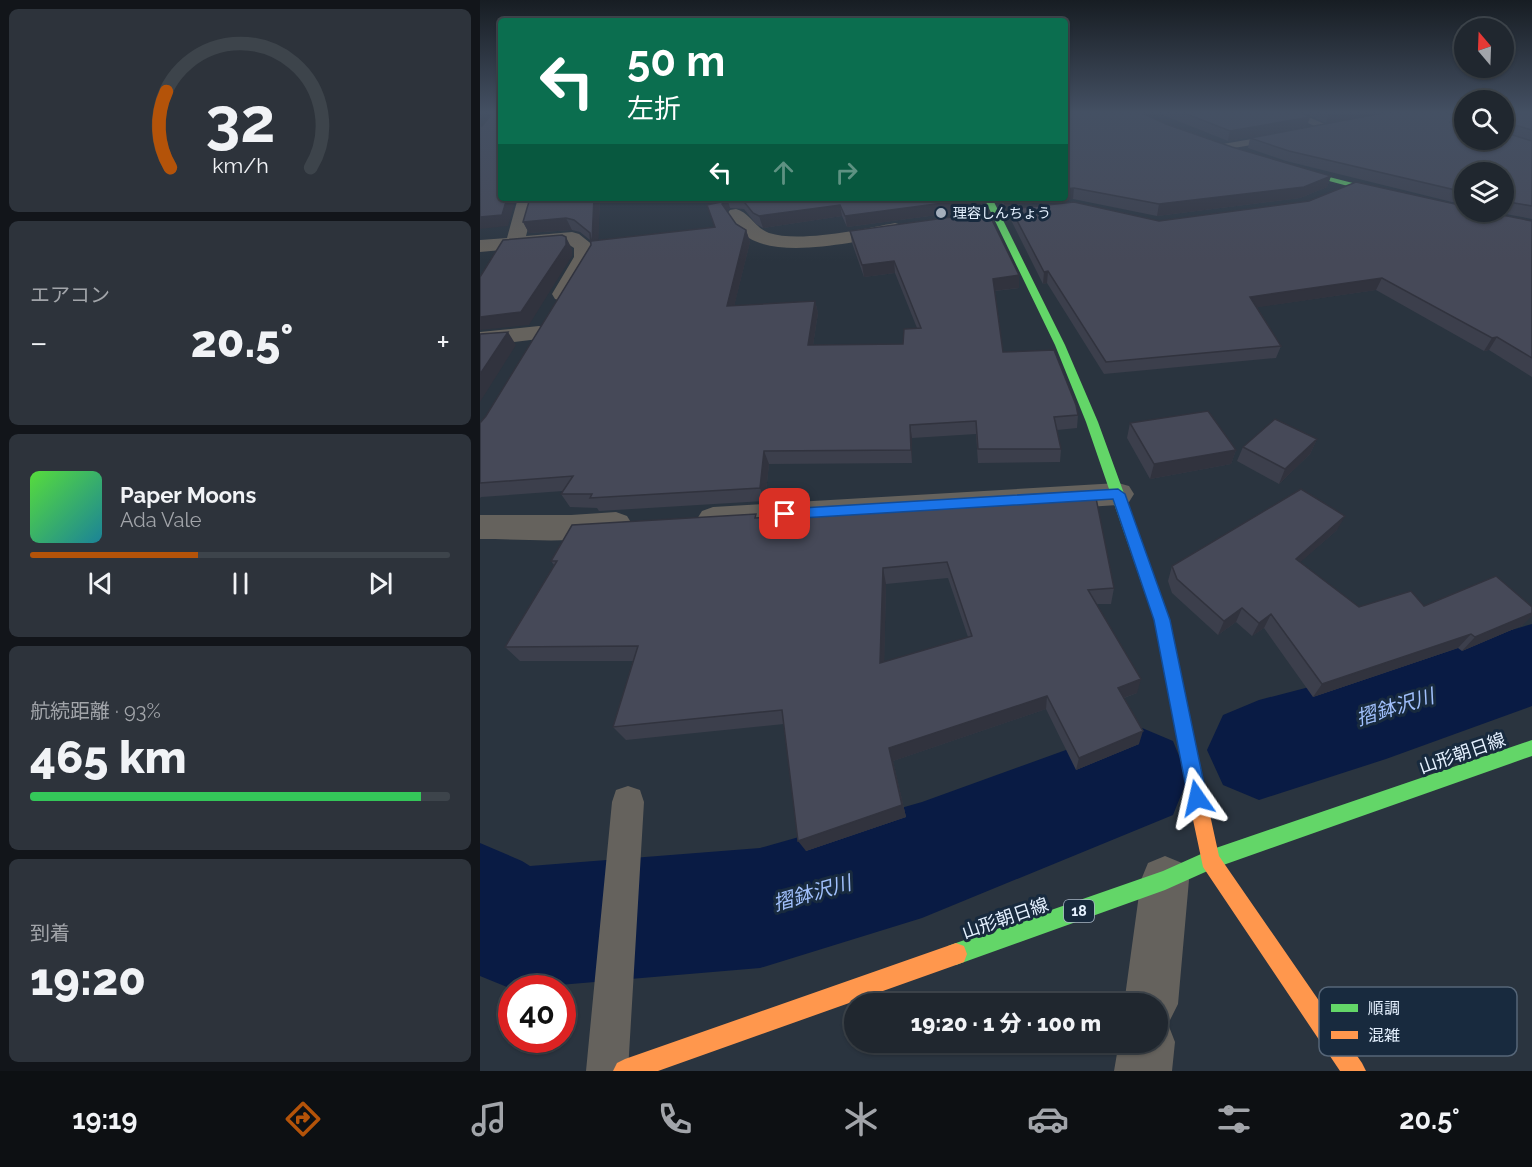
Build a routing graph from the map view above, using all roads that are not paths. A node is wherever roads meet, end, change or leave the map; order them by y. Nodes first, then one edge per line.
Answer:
1 (1274, 164) edge
2 (1350, 185) junction
3 (1323, 197) edge
4 (1407, 199) edge
5 (526, 201) edge
6 (992, 201) edge
7 (736, 214) dead end
8 (1008, 214) junction
9 (977, 218) edge
10 (910, 227) edge
11 (515, 243) junction
12 (480, 246) edge
13 (480, 339) edge
14 (1118, 494) junction
15 (690, 520) edge
16 (642, 523) edge
17 (480, 527) edge
18 (1532, 748) edge
19 (628, 802) dead end
20 (1210, 860) junction
21 (1165, 880) junction
22 (1152, 993) edge
23 (1319, 1020) edge
24 (1145, 1053) edge
25 (1344, 1056) edge
26 (613, 1071) edge
27 (1143, 1071) edge
28 (1354, 1071) edge

1 - 2 street
2 - 3 street
2 - 4 street
5 - 11 street
6 - 8 street
7 - 10 street
8 - 9 street
8 - 14 street
11 - 12 street
11 - 13 street
14 - 15 street
14 - 20 street
16 - 17 street
18 - 20 street, 山形朝日線 / 18
19 - 26 lane
20 - 21 street, 山形朝日線 / 18
20 - 23 street
21 - 22 street
21 - 26 street, 山形朝日線 / 18
24 - 27 street
25 - 28 street

